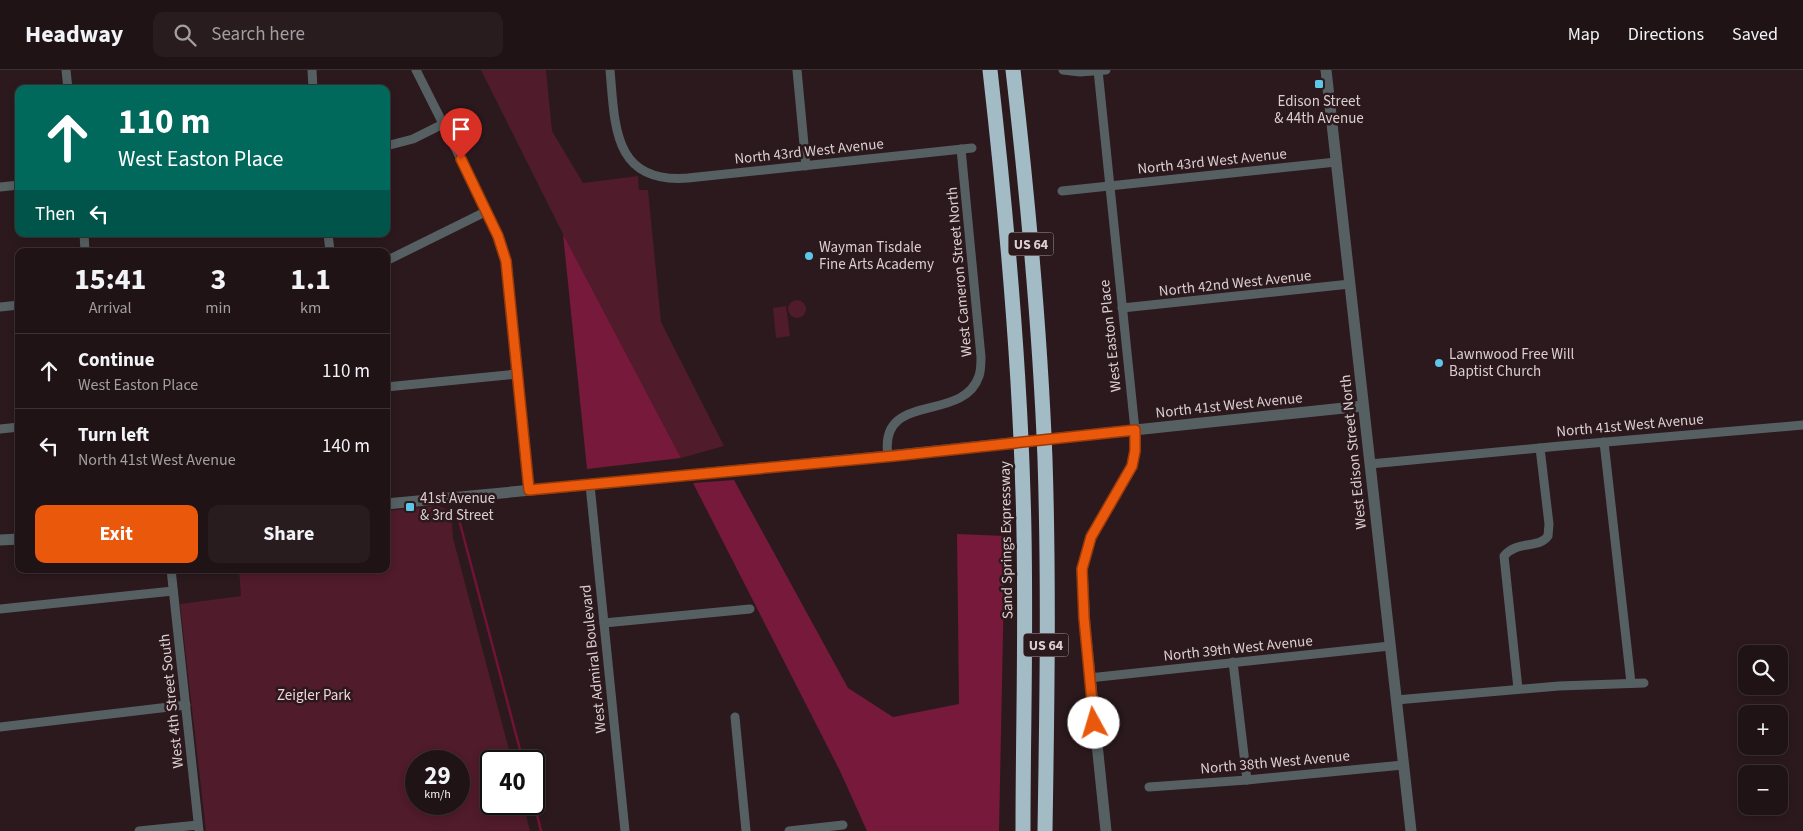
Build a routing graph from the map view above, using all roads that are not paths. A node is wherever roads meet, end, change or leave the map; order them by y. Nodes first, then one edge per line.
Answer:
1 (66, 70) edge
2 (312, 70) edge
3 (416, 70) edge
4 (610, 70) edge
5 (797, 70) edge
6 (990, 70) edge
7 (1013, 70) edge
8 (1063, 70) edge
9 (1101, 70) edge
10 (1326, 70) edge
11 (68, 85) edge
12 (313, 85) edge
13 (443, 124) junction
14 (390, 145) edge
15 (972, 148) dead end
16 (961, 149) junction
17 (1336, 162) junction
18 (806, 166) junction
19 (15, 185) edge
20 (0, 186) edge
21 (1110, 186) junction
22 (1062, 191) dead end
23 (487, 211) junction
24 (390, 259) edge
25 (1350, 284) junction
26 (15, 305) edge
27 (0, 307) edge
28 (1122, 308) junction
29 (517, 374) junction
30 (390, 388) edge
31 (1363, 406) junction
32 (1803, 425) edge
33 (15, 427) edge
34 (0, 429) edge
35 (1135, 430) junction
36 (1604, 442) junction
37 (1540, 448) junction
38 (888, 456) junction
39 (1370, 464) junction
40 (590, 485) junction
41 (529, 490) junction
42 (390, 504) edge
43 (15, 539) edge
44 (0, 540) edge
45 (171, 573) edge
46 (173, 591) junction
47 (0, 609) edge
48 (750, 609) dead end
49 (604, 623) junction
50 (1390, 646) junction
51 (1234, 662) junction
52 (1090, 678) junction
53 (1631, 683) junction
54 (1644, 683) dead end
55 (1518, 690) junction
56 (1396, 700) junction
57 (186, 705) junction
58 (735, 717) dead end
59 (0, 727) edge
60 (1403, 765) junction
61 (1247, 780) junction
62 (1149, 786) dead end
63 (843, 825) dead end
64 (198, 828) edge
65 (139, 831) edge
66 (625, 831) edge
67 (746, 831) edge
68 (789, 831) edge
69 (1022, 831) edge
70 (1045, 831) edge
71 (1106, 831) edge
72 (1411, 831) edge

1 - 11 street
2 - 12 street
3 - 13 street
4 - 18 street, North 43rd West Avenue
5 - 18 street
6 - 69 highway, Sand Springs Expressway / US 64
7 - 70 highway, US 64
8 - 9 street
9 - 21 street, West Easton Place
10 - 17 street, West Edison Street North
13 - 14 street
13 - 23 street
15 - 16 street, North 43rd West Avenue
16 - 18 street, North 43rd West Avenue
16 - 38 street, West Cameron Street North
17 - 21 street, North 43rd West Avenue
17 - 25 street, West Edison Street North
19 - 20 street
21 - 22 street, North 43rd West Avenue
21 - 28 street, West Easton Place
23 - 24 street
23 - 29 street
25 - 28 street, North 42nd West Avenue
25 - 31 street, West Edison Street North
26 - 27 street
28 - 35 street, West Easton Place
29 - 30 street
29 - 41 street
31 - 35 street, North 41st West Avenue
31 - 39 street, West Edison Street North
32 - 36 street, North 41st West Avenue
33 - 34 street
35 - 38 street, North 41st West Avenue
35 - 52 street, West Easton Place
36 - 37 street, North 41st West Avenue
36 - 53 street
37 - 39 street, North 41st West Avenue
37 - 55 street
38 - 40 street, North 41st West Avenue
39 - 50 street, West Edison Street North
40 - 41 street, North 41st West Avenue
40 - 49 street, West Admiral Boulevard
41 - 42 street, North 41st West Avenue
43 - 44 street
45 - 46 street, West 4th Street South
46 - 47 street
46 - 57 street, West 4th Street South
48 - 49 street
49 - 66 street, West Admiral Boulevard
50 - 51 street, North 39th West Avenue
50 - 56 street, West Edison Street North
51 - 52 street, North 39th West Avenue
51 - 61 street
52 - 71 street, West Easton Place
53 - 54 street
53 - 55 street
55 - 56 street
56 - 60 street, West Edison Street North
57 - 59 street
57 - 64 street, West 4th Street South
58 - 67 street
60 - 61 street, North 38th West Avenue
60 - 72 street, West Edison Street North
61 - 62 street, North 38th West Avenue
63 - 68 street
64 - 65 street

